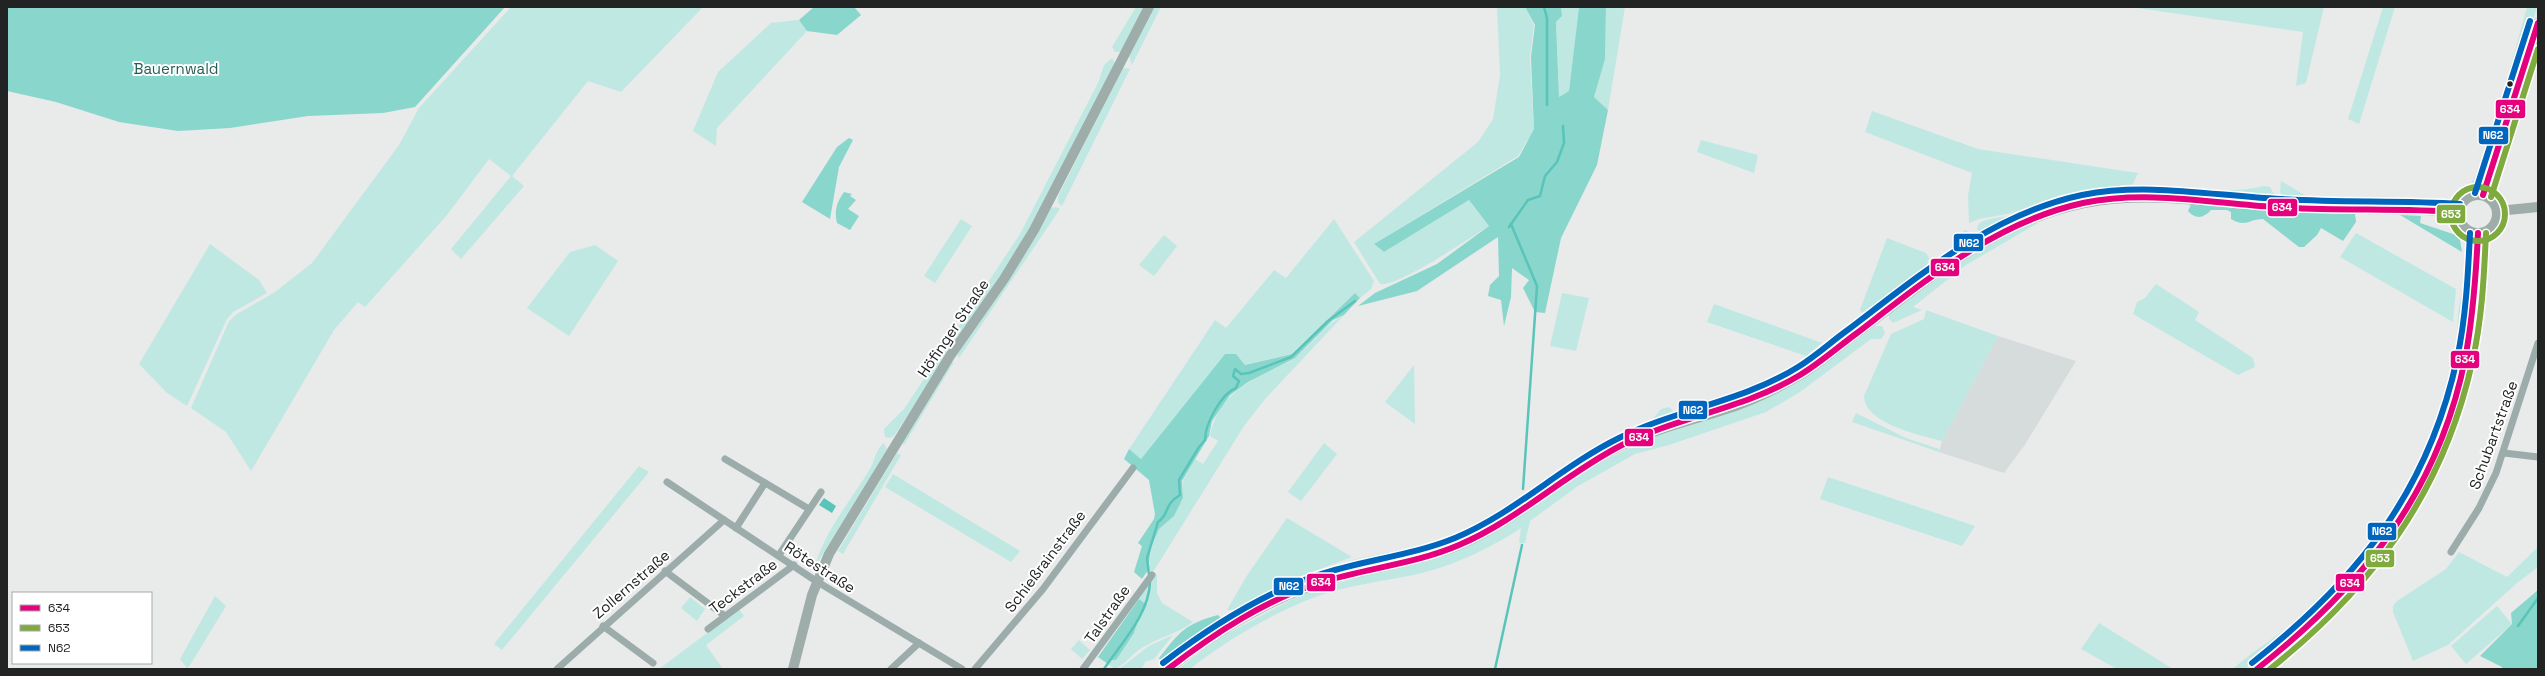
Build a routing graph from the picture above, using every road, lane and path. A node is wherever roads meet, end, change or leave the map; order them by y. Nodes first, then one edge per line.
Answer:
1 (1149, 7) edge
2 (2538, 23) edge
3 (2483, 195) junction
4 (2538, 207) edge
5 (2498, 211) junction
6 (2459, 212) junction
7 (2478, 233) junction
8 (2538, 343) edge
9 (2504, 453) junction
10 (2538, 457) edge
11 (725, 459) dead end
12 (1133, 468) dead end
13 (667, 482) dead end
14 (765, 484) junction
15 (821, 492) dead end
16 (809, 509) junction
17 (724, 520) junction
18 (736, 528) junction
19 (2451, 552) dead end
20 (779, 555) junction
21 (794, 565) junction
22 (665, 571) junction
23 (1152, 575) dead end
24 (816, 581) junction
25 (725, 616) junction
26 (603, 626) junction
27 (708, 629) dead end
28 (919, 643) junction
29 (653, 663) dead end
30 (557, 669) edge
31 (793, 669) edge
32 (891, 669) edge
33 (962, 669) edge
34 (975, 669) edge
35 (1083, 669) edge
36 (1168, 669) edge
37 (2257, 669) edge

1 - 24 street, Höfinger Straße
2 - 3 street
3 - 5 street
3 - 6 street
4 - 5 street
5 - 7 street
6 - 7 street
6 - 36 street
7 - 37 street
8 - 9 street, Schubartstraße
9 - 10 street
9 - 19 street, Schubartstraße
11 - 14 street
12 - 34 street, Schießrainstraße
13 - 17 street, Rötestraße
14 - 16 street
14 - 18 street
15 - 16 street
16 - 20 street
17 - 18 street, Rötestraße
17 - 22 street, Zollernstraße
18 - 20 street, Rötestraße
20 - 21 street, Rötestraße
21 - 24 street, Rötestraße
21 - 25 street, Teckstraße
22 - 25 street
22 - 26 street, Zollernstraße
23 - 35 street, Talstraße
24 - 28 street, Rötestraße
24 - 31 street, Höfinger Straße
25 - 27 street, Teckstraße
26 - 29 street
26 - 30 street, Zollernstraße
28 - 32 street
28 - 33 street, Rötestraße

